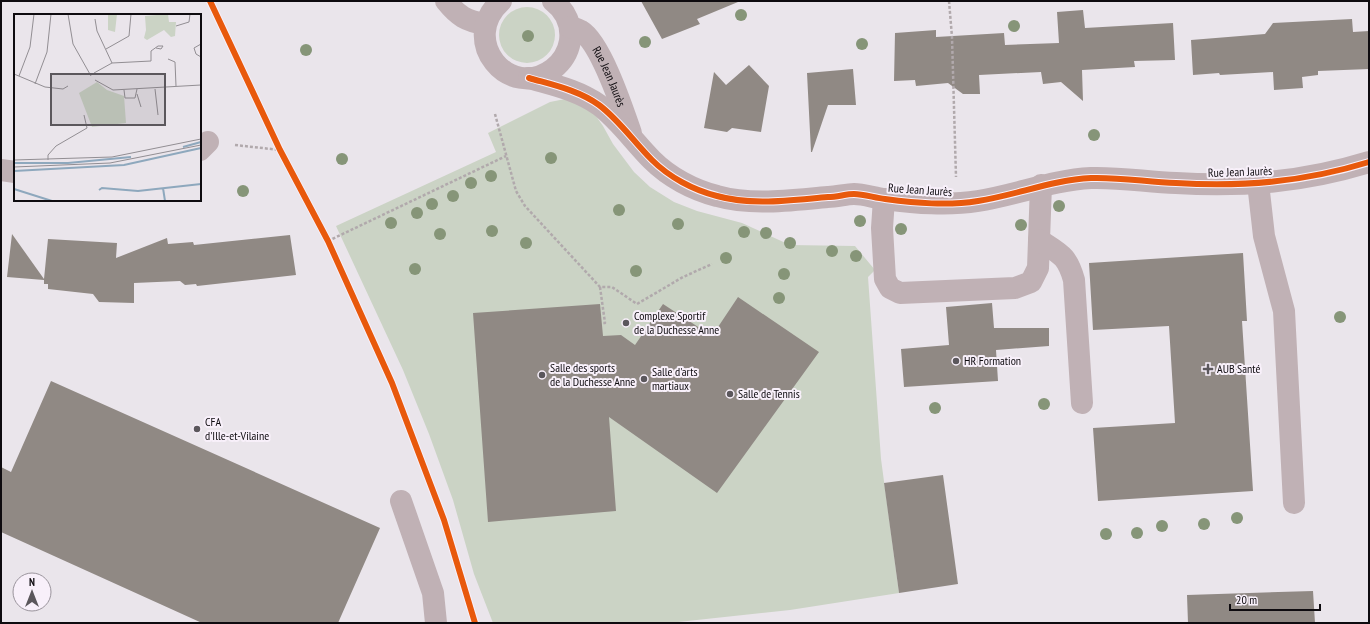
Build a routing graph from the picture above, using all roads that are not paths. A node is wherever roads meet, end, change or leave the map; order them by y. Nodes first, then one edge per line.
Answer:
1 (446, 1) edge
2 (501, 1) edge
3 (565, 11) edge
4 (485, 24) junction
5 (529, 78) junction
6 (632, 138) junction
7 (1369, 162) edge
8 (1, 170) edge
9 (14, 172) edge
10 (1258, 183) junction
11 (1041, 185) junction
12 (884, 199) junction
13 (1039, 240) junction
14 (1082, 403) dead end
15 (401, 501) dead end
16 (1294, 503) dead end
17 (436, 623) edge

1 - 4 street
2 - 4 street
3 - 5 street
3 - 6 street, Rue Jean Jaurès
4 - 5 street, Rue Jean Jaurès
5 - 6 street, Rue Jean Jaurès
6 - 12 street, Rue Jean Jaurès
7 - 10 street, Rue Jean Jaurès
8 - 9 street
10 - 11 street, Rue Jean Jaurès
10 - 16 street
11 - 12 street, Rue Jean Jaurès
11 - 13 street
12 - 13 street
13 - 14 street
15 - 17 street

